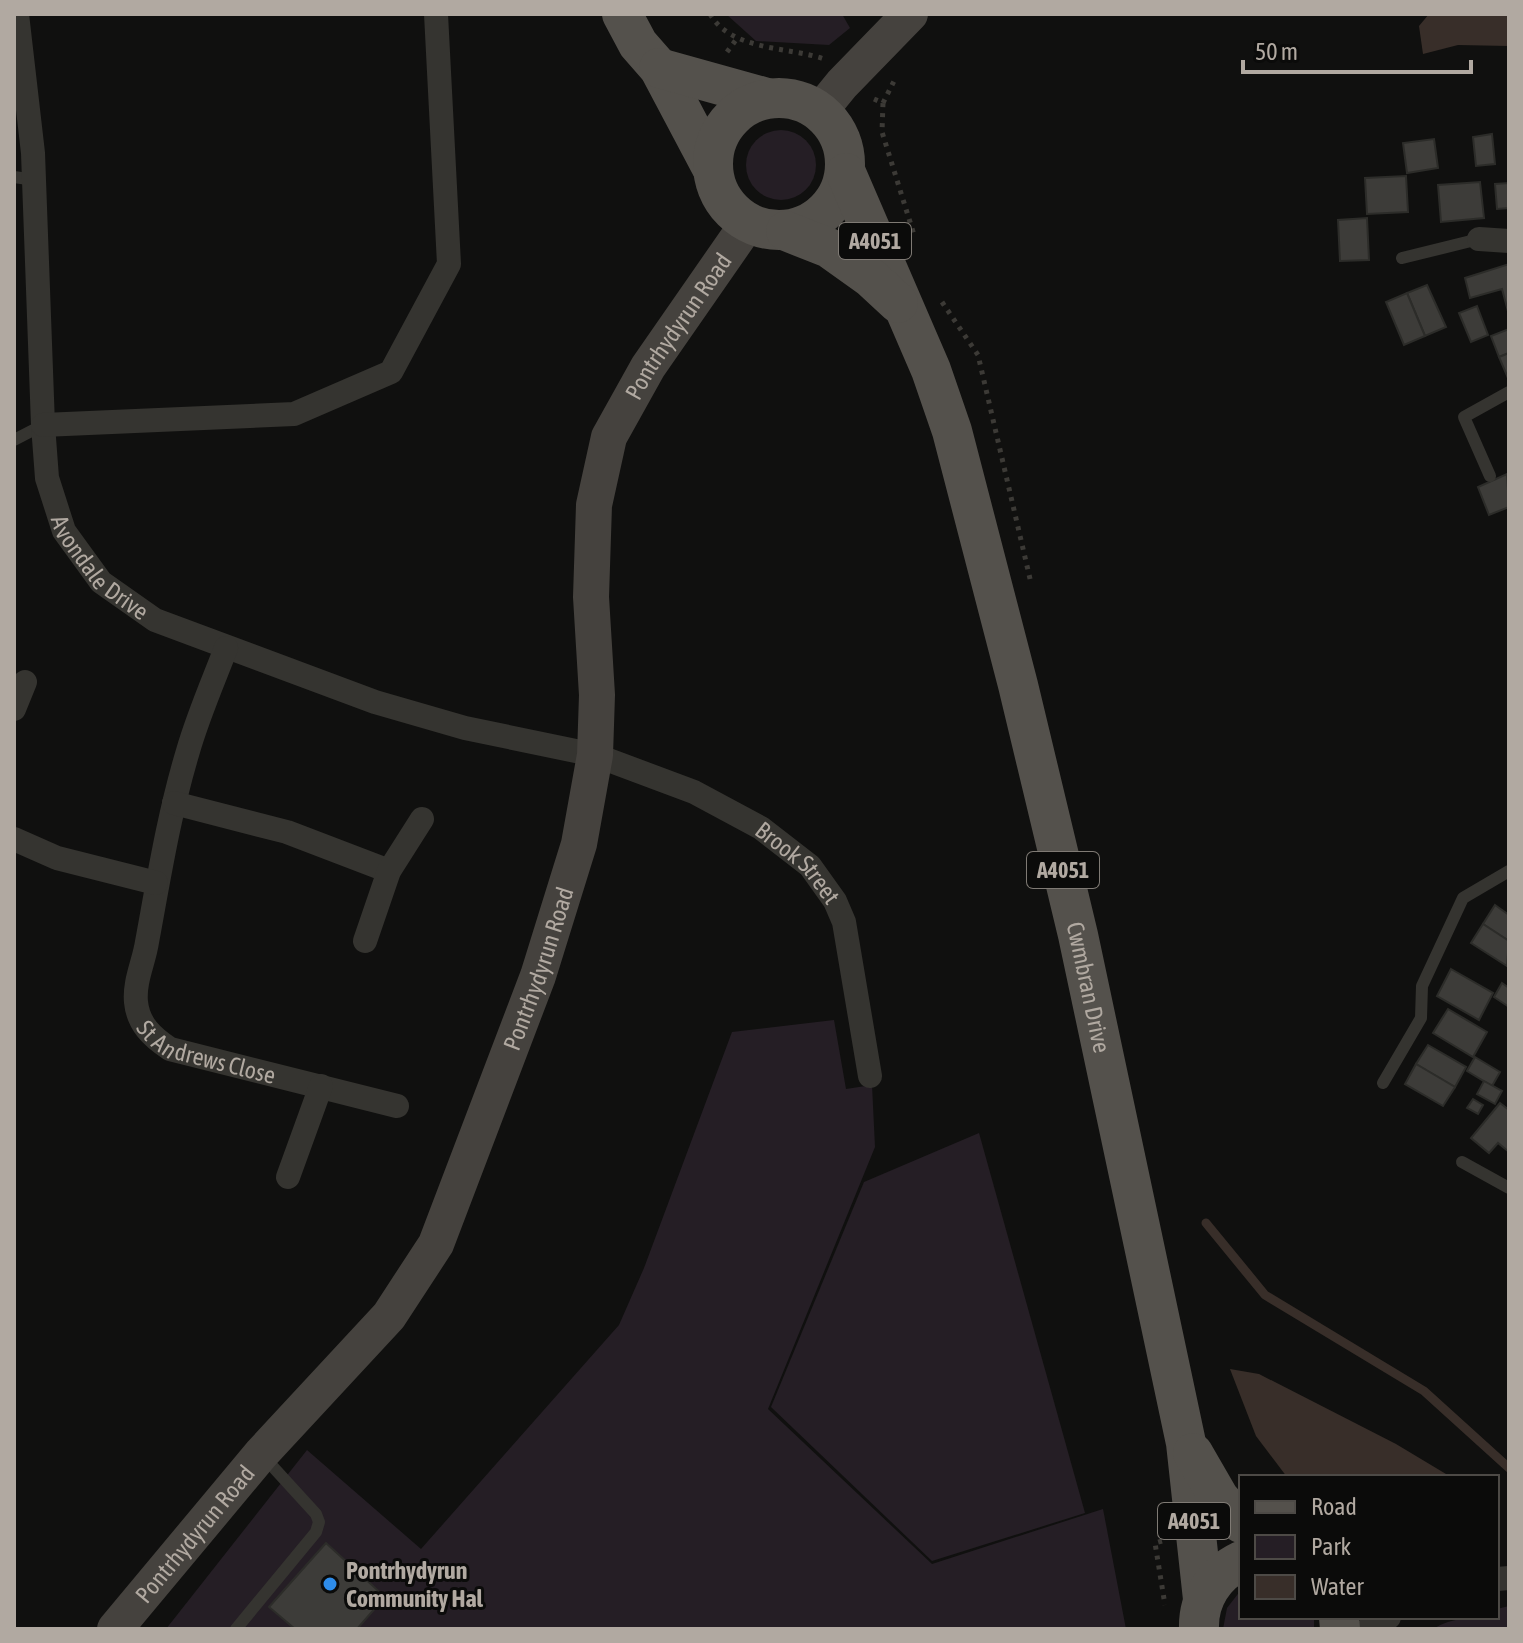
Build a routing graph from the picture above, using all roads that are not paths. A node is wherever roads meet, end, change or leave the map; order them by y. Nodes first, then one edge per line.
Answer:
1 (17, 14) edge
2 (436, 14) edge
3 (622, 14) edge
4 (910, 14) edge
5 (659, 68) junction
6 (767, 98) junction
7 (820, 111) junction
8 (713, 170) junction
9 (846, 173) junction
10 (24, 178) edge
11 (748, 223) junction
12 (786, 231) junction
13 (1479, 239) joint
14 (1509, 241) edge
15 (1402, 258) dead end
16 (903, 308) junction
17 (1509, 392) edge
18 (43, 425) junction
19 (14, 440) edge
20 (1490, 476) dead end
21 (226, 648) junction
22 (25, 682) dead end
23 (14, 709) edge
24 (595, 755) junction
25 (174, 803) junction
26 (422, 819) dead end
27 (14, 839) edge
28 (389, 871) junction
29 (1509, 871) edge
30 (156, 883) junction
31 (365, 941) dead end
32 (870, 1076) dead end
33 (1383, 1083) dead end
34 (321, 1086) junction
35 (397, 1106) dead end
36 (1462, 1162) dead end
37 (288, 1177) dead end
38 (1509, 1188) edge
39 (1186, 1443) junction
40 (261, 1454) junction
41 (1239, 1521) edge
42 (1239, 1562) edge
43 (1201, 1614) edge
44 (1386, 1619) edge
45 (115, 1629) edge
46 (236, 1629) edge
47 (1368, 1629) edge

1 - 10 street, Avondale Drive
2 - 18 street
3 - 5 main road
4 - 7 street
5 - 6 main road
5 - 8 main road
6 - 7 main road
6 - 8 main road
7 - 9 main road
8 - 11 main road
9 - 12 main road
9 - 16 main road, A4051
10 - 18 street, Avondale Drive
11 - 12 main road
11 - 24 street, Pontrhydyrun Road
12 - 16 main road, A4051
13 - 14 street
13 - 15 lane
16 - 39 main road, Cwmbran Drive / A4051
17 - 20 lane
18 - 19 lane
18 - 21 street, Avondale Drive
21 - 24 street, Avondale Drive
21 - 25 street, St Andrews Close
22 - 23 street
24 - 32 street, Brook Street
24 - 40 street, Pontrhydyrun Road
25 - 28 street
25 - 30 street, St Andrews Close
26 - 28 street
27 - 30 street
28 - 31 street
29 - 33 lane
30 - 34 street, St Andrews Close
34 - 35 street, St Andrews Close
34 - 37 street
36 - 38 lane
39 - 41 main road, Cwmbran Drive / A4051
39 - 43 main road, Cwmbran Drive / A4051
40 - 45 street, Pontrhydyrun Road
40 - 46 lane
42 - 43 main road, Cwmbran Drive / A4051
44 - 47 street

